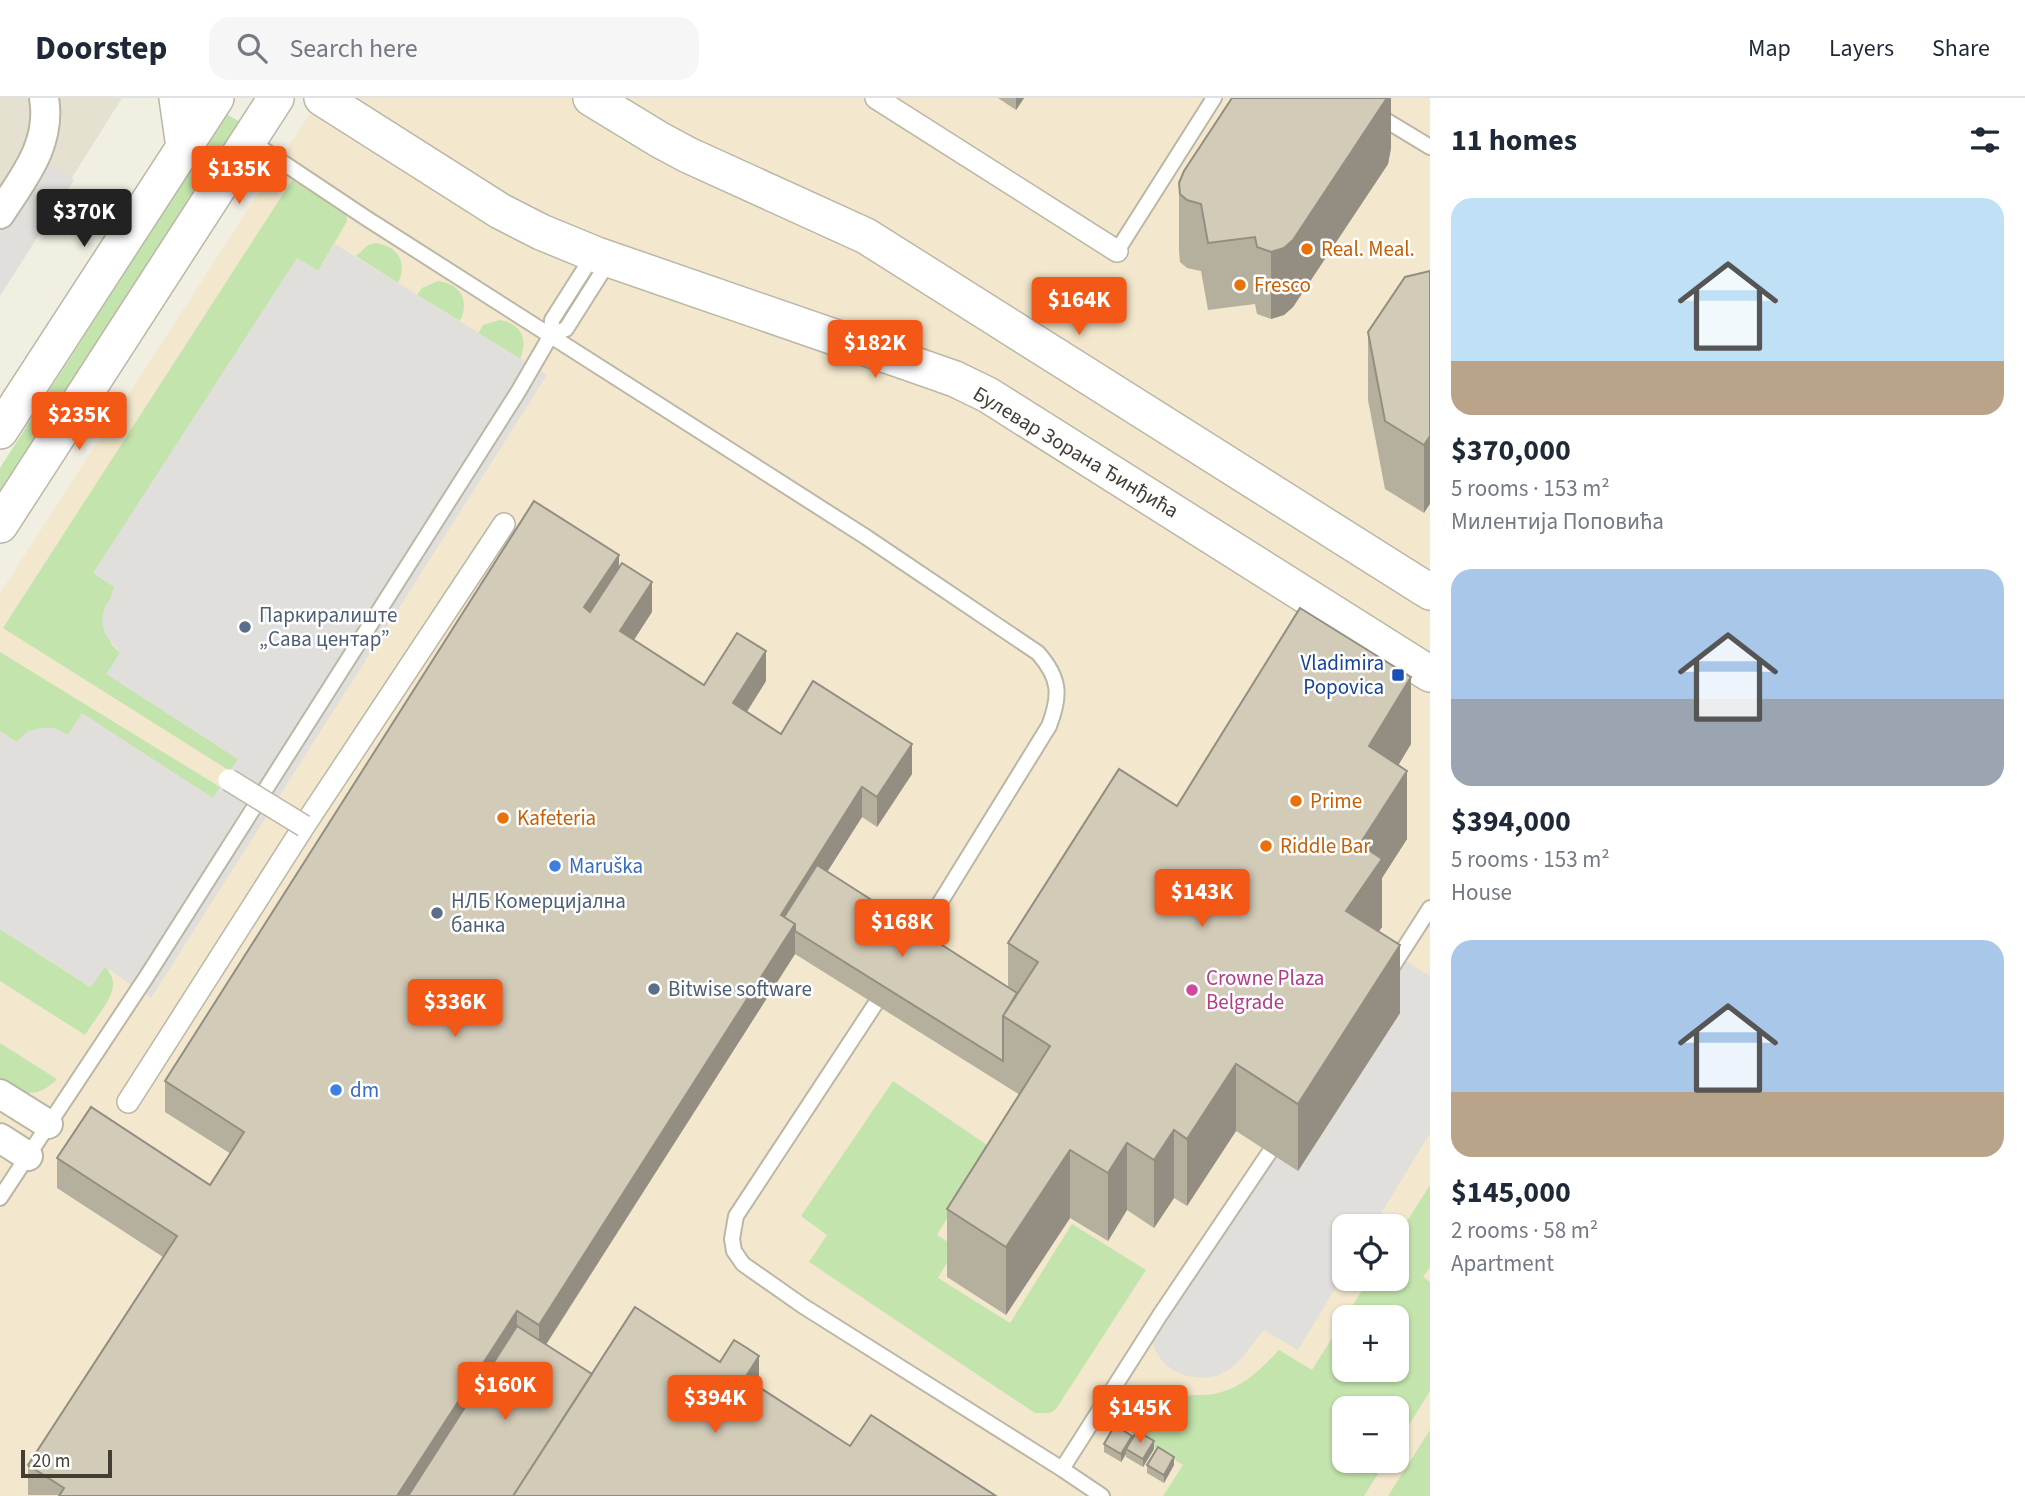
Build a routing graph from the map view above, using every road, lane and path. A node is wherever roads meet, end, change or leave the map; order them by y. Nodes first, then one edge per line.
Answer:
1 (44, 98) edge
2 (177, 98) edge
3 (216, 98) edge
4 (276, 98) edge
5 (322, 98) edge
6 (591, 98) edge
7 (876, 98) edge
8 (1214, 98) edge
9 (1349, 98) edge
10 (249, 139) junction
11 (184, 147) junction
12 (1430, 147) edge
13 (0, 214) edge
14 (1117, 251) joint
15 (602, 257) junction
16 (551, 335) junction
17 (0, 431) edge
18 (504, 524) dead end
19 (0, 525) edge
20 (1430, 592) edge
21 (1430, 674) edge
22 (229, 780) dead end
23 (304, 826) junction
24 (1430, 908) edge
25 (911, 949) edge
26 (1380, 986) edge
27 (876, 1003) edge
28 (0, 1094) edge
29 (128, 1102) dead end
30 (48, 1124) junction
31 (0, 1138) edge
32 (1269, 1153) dead end
33 (27, 1156) junction
34 (0, 1198) edge
35 (1062, 1469) junction
36 (1102, 1496) edge

1 - 13 street
2 - 11 street
3 - 11 street
4 - 10 street
5 - 15 street, Булевар Зорана Ђинђића
6 - 20 street
7 - 14 street
8 - 14 lane
9 - 12 lane
10 - 16 lane
10 - 19 street
11 - 17 street
15 - 16 lane
15 - 21 street, Булевар Зорана Ђинђића
16 - 25 lane
16 - 30 lane
18 - 23 street
22 - 23 street, bridge
23 - 29 street
24 - 26 lane
27 - 35 lane
28 - 30 street
30 - 33 lane
31 - 33 street
32 - 35 lane
33 - 34 lane
35 - 36 lane

